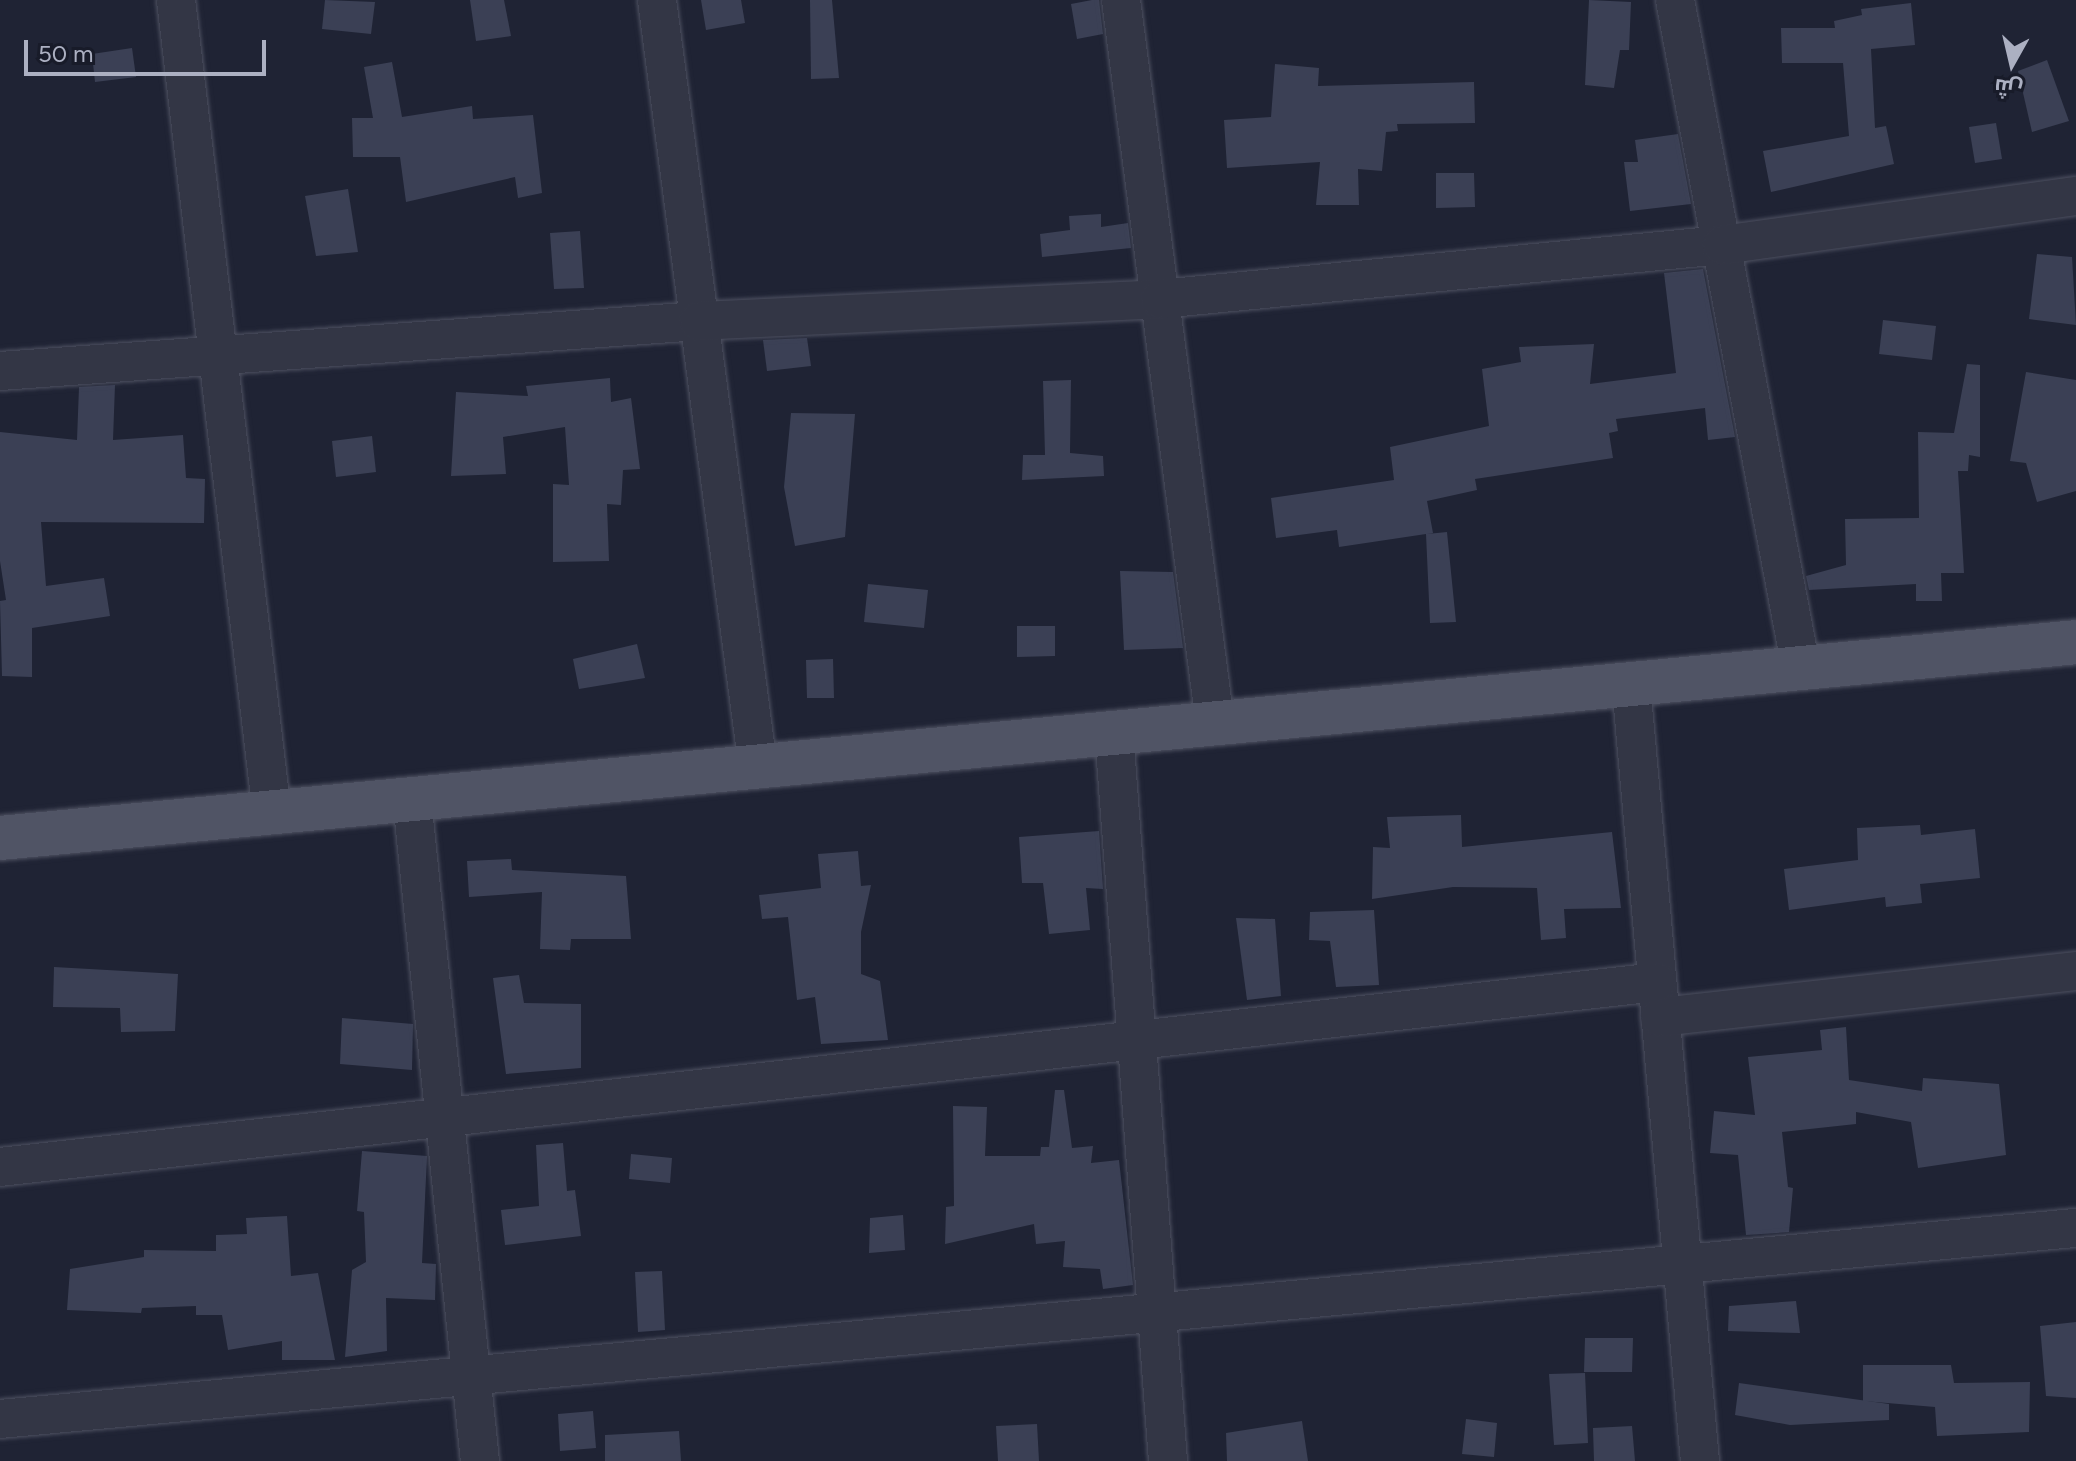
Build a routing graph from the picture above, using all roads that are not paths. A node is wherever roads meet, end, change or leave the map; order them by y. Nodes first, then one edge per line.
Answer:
1 (176, 0) edge
2 (657, 0) edge
3 (1121, 0) edge
4 (1675, 0) edge
5 (2076, 196) edge
6 (1722, 245) junction
7 (1160, 299) junction
8 (699, 321) junction
9 (218, 353) junction
10 (0, 371) edge
11 (2076, 642) edge
12 (1801, 668) junction
13 (1631, 684) junction
14 (1215, 723) junction
15 (1114, 733) junction
16 (758, 767) junction
17 (412, 800) junction
18 (272, 813) junction
19 (0, 838) edge
20 (2076, 971) edge
21 (1659, 999) junction
22 (1137, 1040) junction
23 (445, 1117) junction
24 (0, 1167) edge
25 (2076, 1228) edge
26 (1682, 1264) junction
27 (1157, 1312) junction
28 (471, 1375) junction
29 (0, 1419) edge
30 (480, 1461) edge
31 (1168, 1461) edge
32 (1700, 1461) edge

1 - 9 street
2 - 8 street
3 - 7 street
4 - 6 street
5 - 6 street
6 - 7 street
6 - 12 street
7 - 8 street
7 - 14 street
8 - 9 street
8 - 16 street
9 - 10 street
9 - 18 street
11 - 12 main road
12 - 13 main road
13 - 14 main road
13 - 21 street
14 - 15 main road
15 - 16 main road
15 - 22 street
16 - 17 main road
17 - 18 main road
17 - 23 street
18 - 19 main road
20 - 21 street
21 - 22 street
21 - 26 street
22 - 23 street
22 - 27 street
23 - 24 street
23 - 28 street
25 - 26 street
26 - 27 street
26 - 32 street
27 - 28 street
27 - 31 street
28 - 29 street
28 - 30 street

